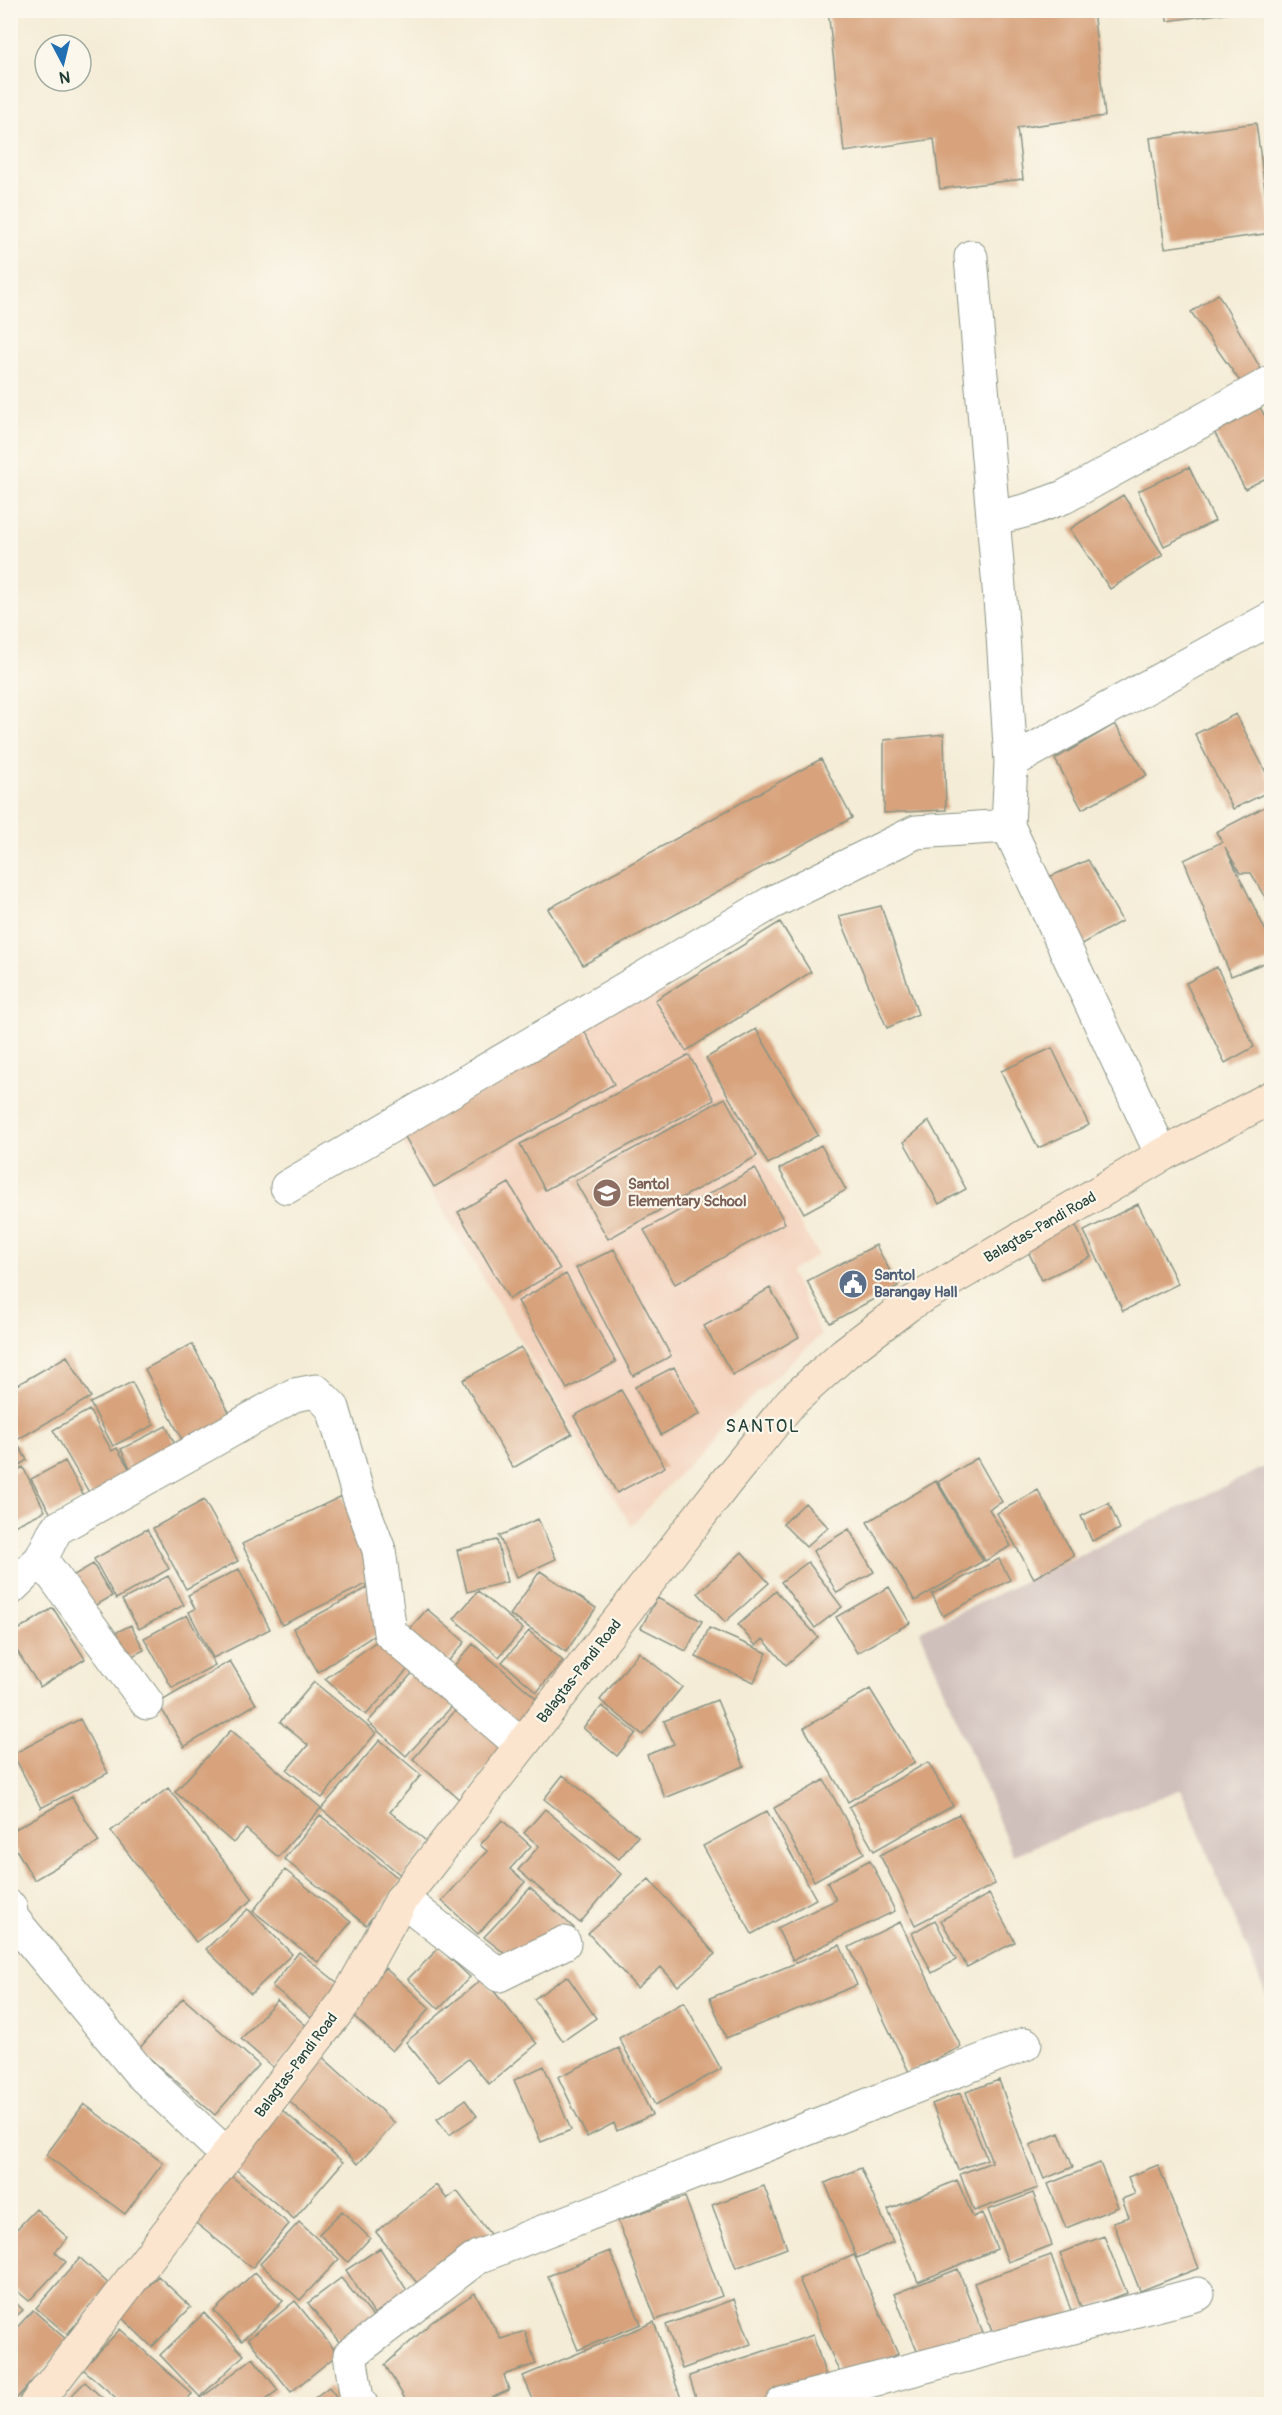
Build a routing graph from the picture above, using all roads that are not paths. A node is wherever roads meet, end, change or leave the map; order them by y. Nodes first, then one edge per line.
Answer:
1 (971, 257) dead end
2 (1272, 382) edge
3 (993, 519) junction
4 (1272, 618) edge
5 (1011, 762) junction
6 (1008, 825) junction
7 (1272, 1097) edge
8 (1162, 1155) junction
9 (287, 1187) dead end
10 (41, 1559) junction
11 (10, 1589) edge
12 (147, 1703) dead end
13 (521, 1745) junction
14 (402, 1899) junction
15 (10, 1907) edge
16 (564, 1943) dead end
17 (1025, 2043) dead end
18 (227, 2156) junction
19 (1198, 2294) dead end
20 (36, 2404) edge
21 (362, 2404) edge
22 (782, 2404) edge

1 - 3 street
2 - 3 street
3 - 5 street
4 - 5 street
5 - 6 street
6 - 8 street
6 - 9 street
7 - 8 main road, Balagtas-Pandi Road
8 - 13 main road, Balagtas-Pandi Road
10 - 11 street
10 - 12 street
10 - 13 street
13 - 14 main road, Balagtas-Pandi Road
14 - 16 street
14 - 18 main road, Balagtas-Pandi Road
15 - 18 street
17 - 21 street
18 - 20 main road, Balagtas-Pandi Road
19 - 22 street

